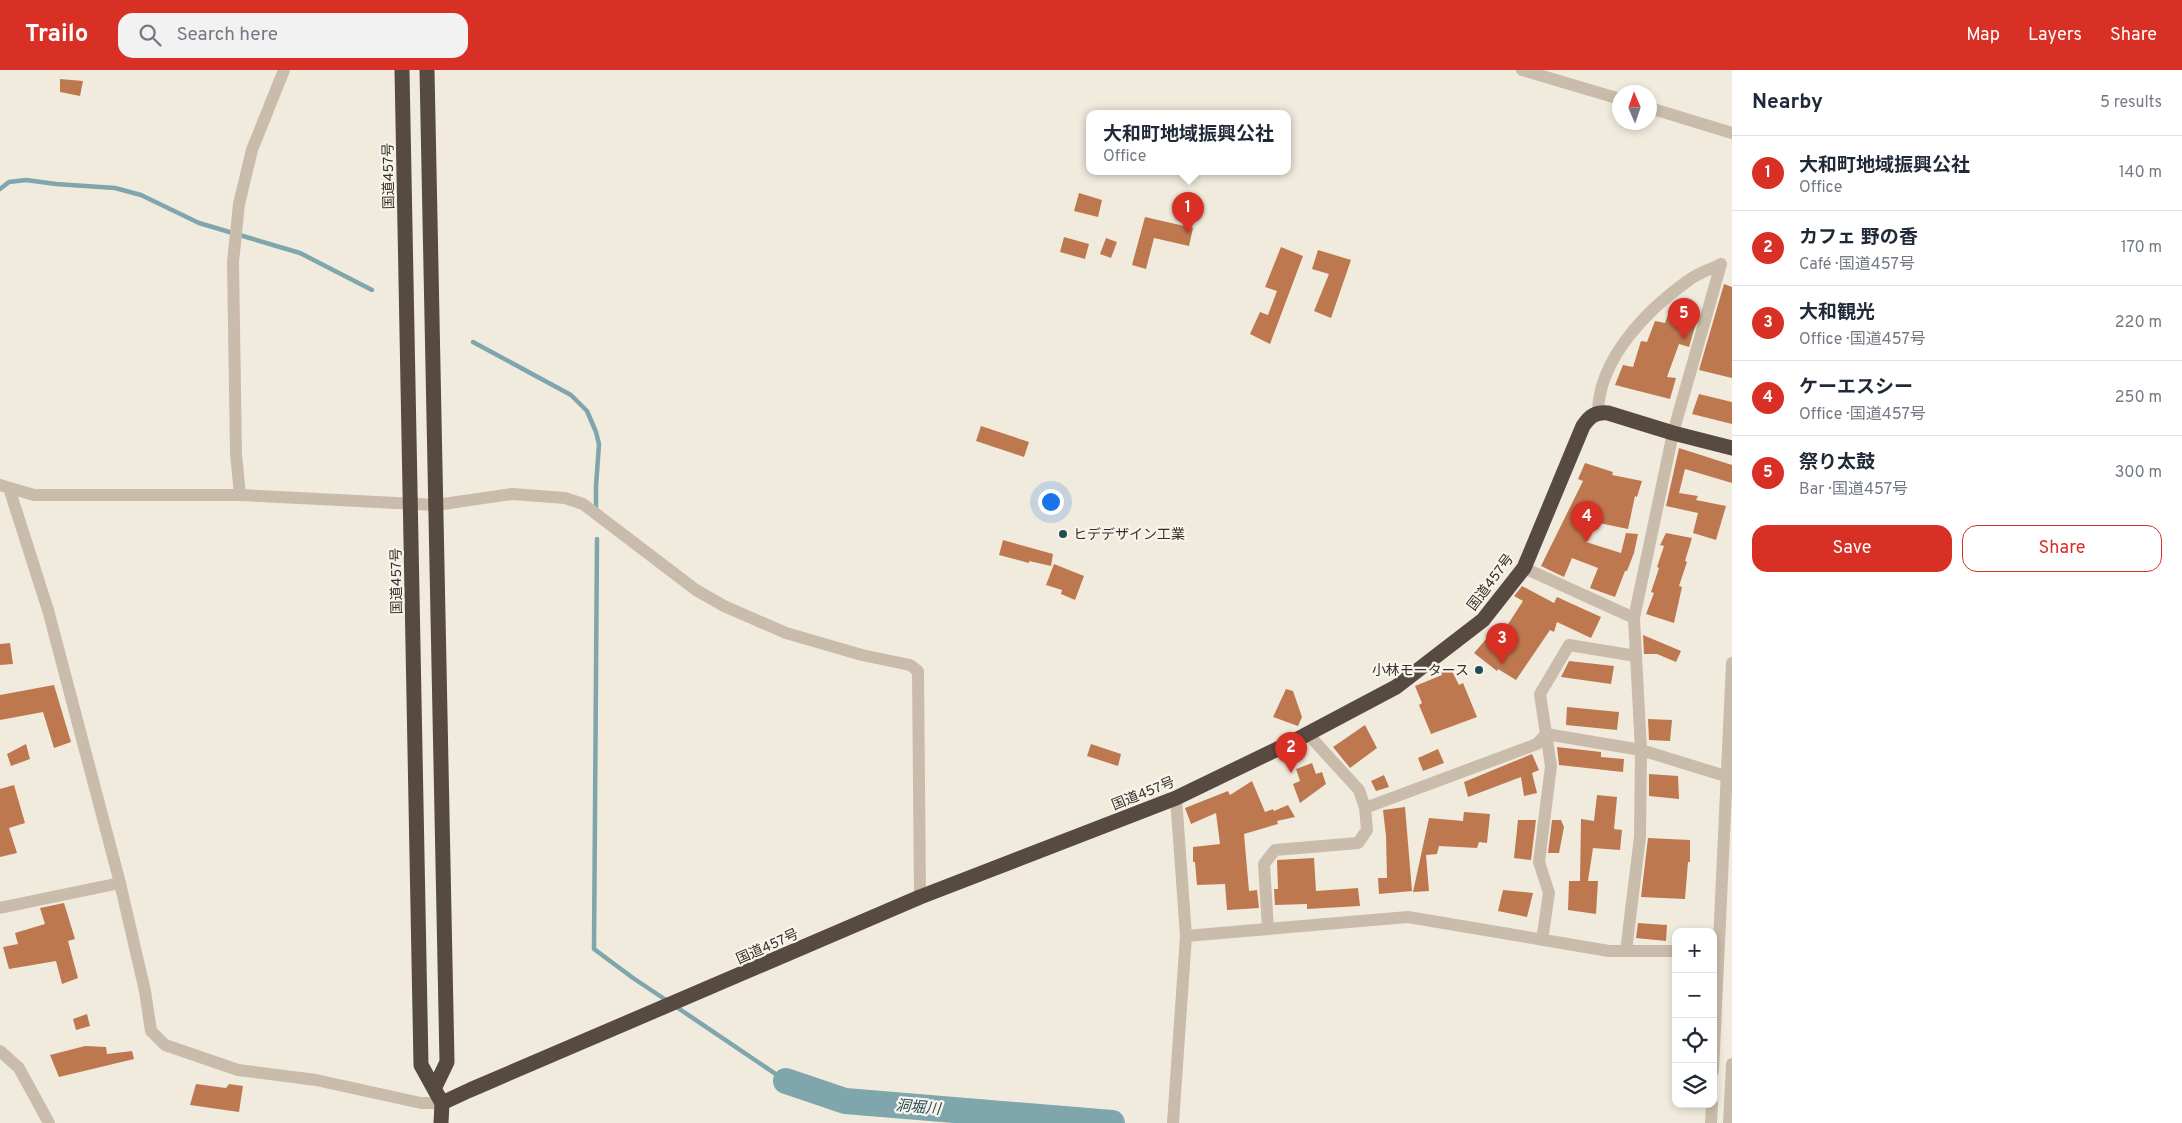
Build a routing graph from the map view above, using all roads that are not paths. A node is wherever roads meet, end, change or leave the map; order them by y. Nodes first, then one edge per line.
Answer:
1 (284, 70) edge
2 (402, 70) edge
3 (427, 70) edge
4 (1522, 70) edge
5 (1612, 97) edge
6 (1657, 110) edge
7 (1732, 133) edge
8 (1598, 412) junction
9 (1673, 433) junction
10 (1732, 448) edge
11 (4, 486) edge
12 (240, 494) junction
13 (411, 504) junction
14 (436, 505) junction
15 (1524, 568) junction
16 (1634, 618) junction
17 (1636, 656) junction
18 (1732, 663) edge
19 (1307, 734) junction
20 (1546, 734) junction
21 (1641, 750) junction
22 (1730, 777) edge
23 (1176, 798) junction
24 (1365, 808) junction
25 (120, 884) junction
26 (920, 898) junction
27 (0, 908) edge
28 (1268, 929) junction
29 (1186, 936) junction
30 (1542, 940) junction
31 (1717, 940) edge
32 (1626, 950) junction
33 (1672, 952) edge
34 (1715, 973) edge
35 (0, 1051) edge
36 (1713, 1063) edge
37 (1732, 1064) edge
38 (435, 1087) junction
39 (442, 1103) junction
40 (1712, 1108) edge
41 (49, 1123) edge
42 (440, 1123) edge
43 (1173, 1123) edge
44 (1711, 1123) edge
45 (1729, 1123) edge

1 - 12 street
2 - 13 highway, 国道457号
3 - 14 highway
4 - 5 street
6 - 7 street
8 - 9 highway
8 - 9 street
8 - 15 highway, 国道457号
9 - 10 highway
9 - 16 street
11 - 12 street
11 - 25 street
12 - 13 street
13 - 14 street
13 - 38 highway, 国道457号
14 - 26 street
14 - 38 highway
15 - 16 street
15 - 19 highway, 国道457号
16 - 17 street
17 - 20 street
17 - 21 street
18 - 22 street
19 - 23 highway, 国道457号
19 - 24 street
20 - 21 street
20 - 24 street
20 - 30 street
21 - 22 street
21 - 32 street
22 - 31 street
23 - 26 highway, 国道457号
23 - 29 street
24 - 28 street
25 - 27 street
25 - 39 street
26 - 39 highway, 国道457号
28 - 29 street
28 - 30 street
29 - 43 street
30 - 32 street
32 - 33 street
34 - 36 street
35 - 41 street
37 - 45 street
38 - 39 highway, 国道457号
39 - 42 highway, 国道457号
40 - 44 street

